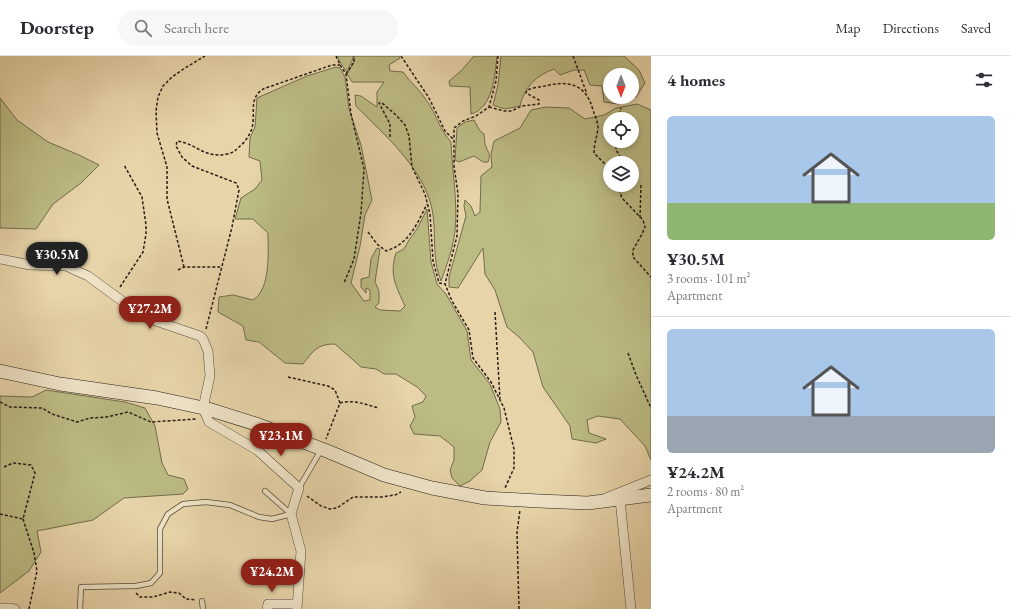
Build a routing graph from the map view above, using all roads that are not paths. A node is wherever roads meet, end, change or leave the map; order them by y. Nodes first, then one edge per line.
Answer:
1 (0, 259) edge
2 (0, 371) edge
3 (205, 412) junction
4 (322, 449) junction
5 (651, 480) edge
6 (298, 489) junction
7 (265, 491) dead end
8 (651, 495) edge
9 (620, 499) junction
10 (598, 502) junction
11 (291, 514) junction
12 (202, 601) road end
13 (297, 607) edge
14 (0, 608) edge
15 (15, 609) edge
16 (80, 609) edge
17 (203, 609) edge
18 (267, 609) edge
19 (631, 609) edge

1 - 3 street
2 - 3 street
3 - 4 street
3 - 6 street
4 - 6 lane
4 - 10 street
5 - 10 street
6 - 11 street
7 - 11 lane
8 - 9 street
9 - 10 street
9 - 19 street
11 - 13 street
11 - 16 lane
12 - 17 lane
13 - 18 street
14 - 15 street

